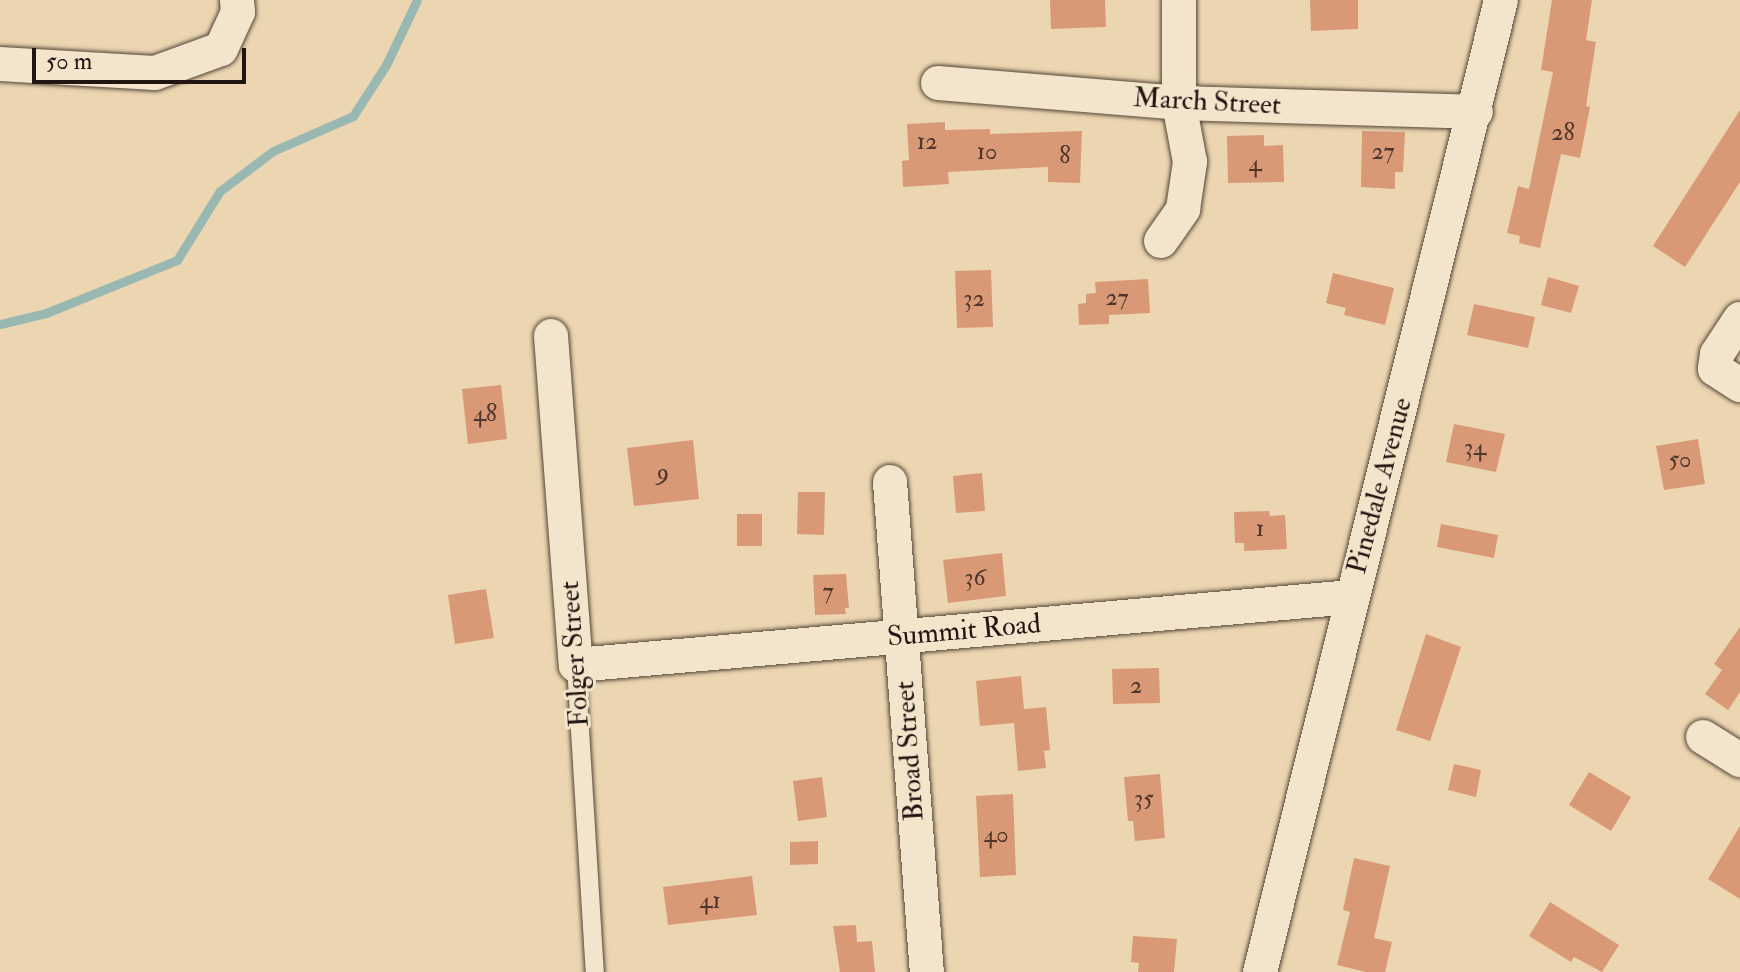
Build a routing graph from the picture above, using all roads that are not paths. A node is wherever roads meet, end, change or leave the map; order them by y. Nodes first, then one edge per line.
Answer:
1 (237, 0) edge
2 (1179, 0) edge
3 (1501, 0) edge
4 (0, 64) edge
5 (938, 83) dead end
6 (1179, 103) junction
7 (1476, 112) junction
8 (1161, 241) dead end
9 (1740, 319) edge
10 (551, 336) dead end
11 (1728, 377) edge
12 (890, 482) dead end
13 (1351, 597) junction
14 (902, 636) junction
15 (576, 665) junction
16 (1703, 737) dead end
17 (1740, 760) edge
18 (595, 972) edge
19 (927, 972) edge
20 (1260, 972) edge

1 - 4 street
2 - 6 street
3 - 7 street, Pinedale Avenue
5 - 6 street, March Street
6 - 7 street, March Street
6 - 8 street
7 - 13 street, Pinedale Avenue
9 - 11 street
10 - 15 street, Folger Street
12 - 14 street, Broad Street
13 - 14 street, Summit Road
13 - 20 street, Pinedale Avenue
14 - 15 street, Summit Road
14 - 19 street, Broad Street
15 - 18 lane, Folger Street
16 - 17 street

